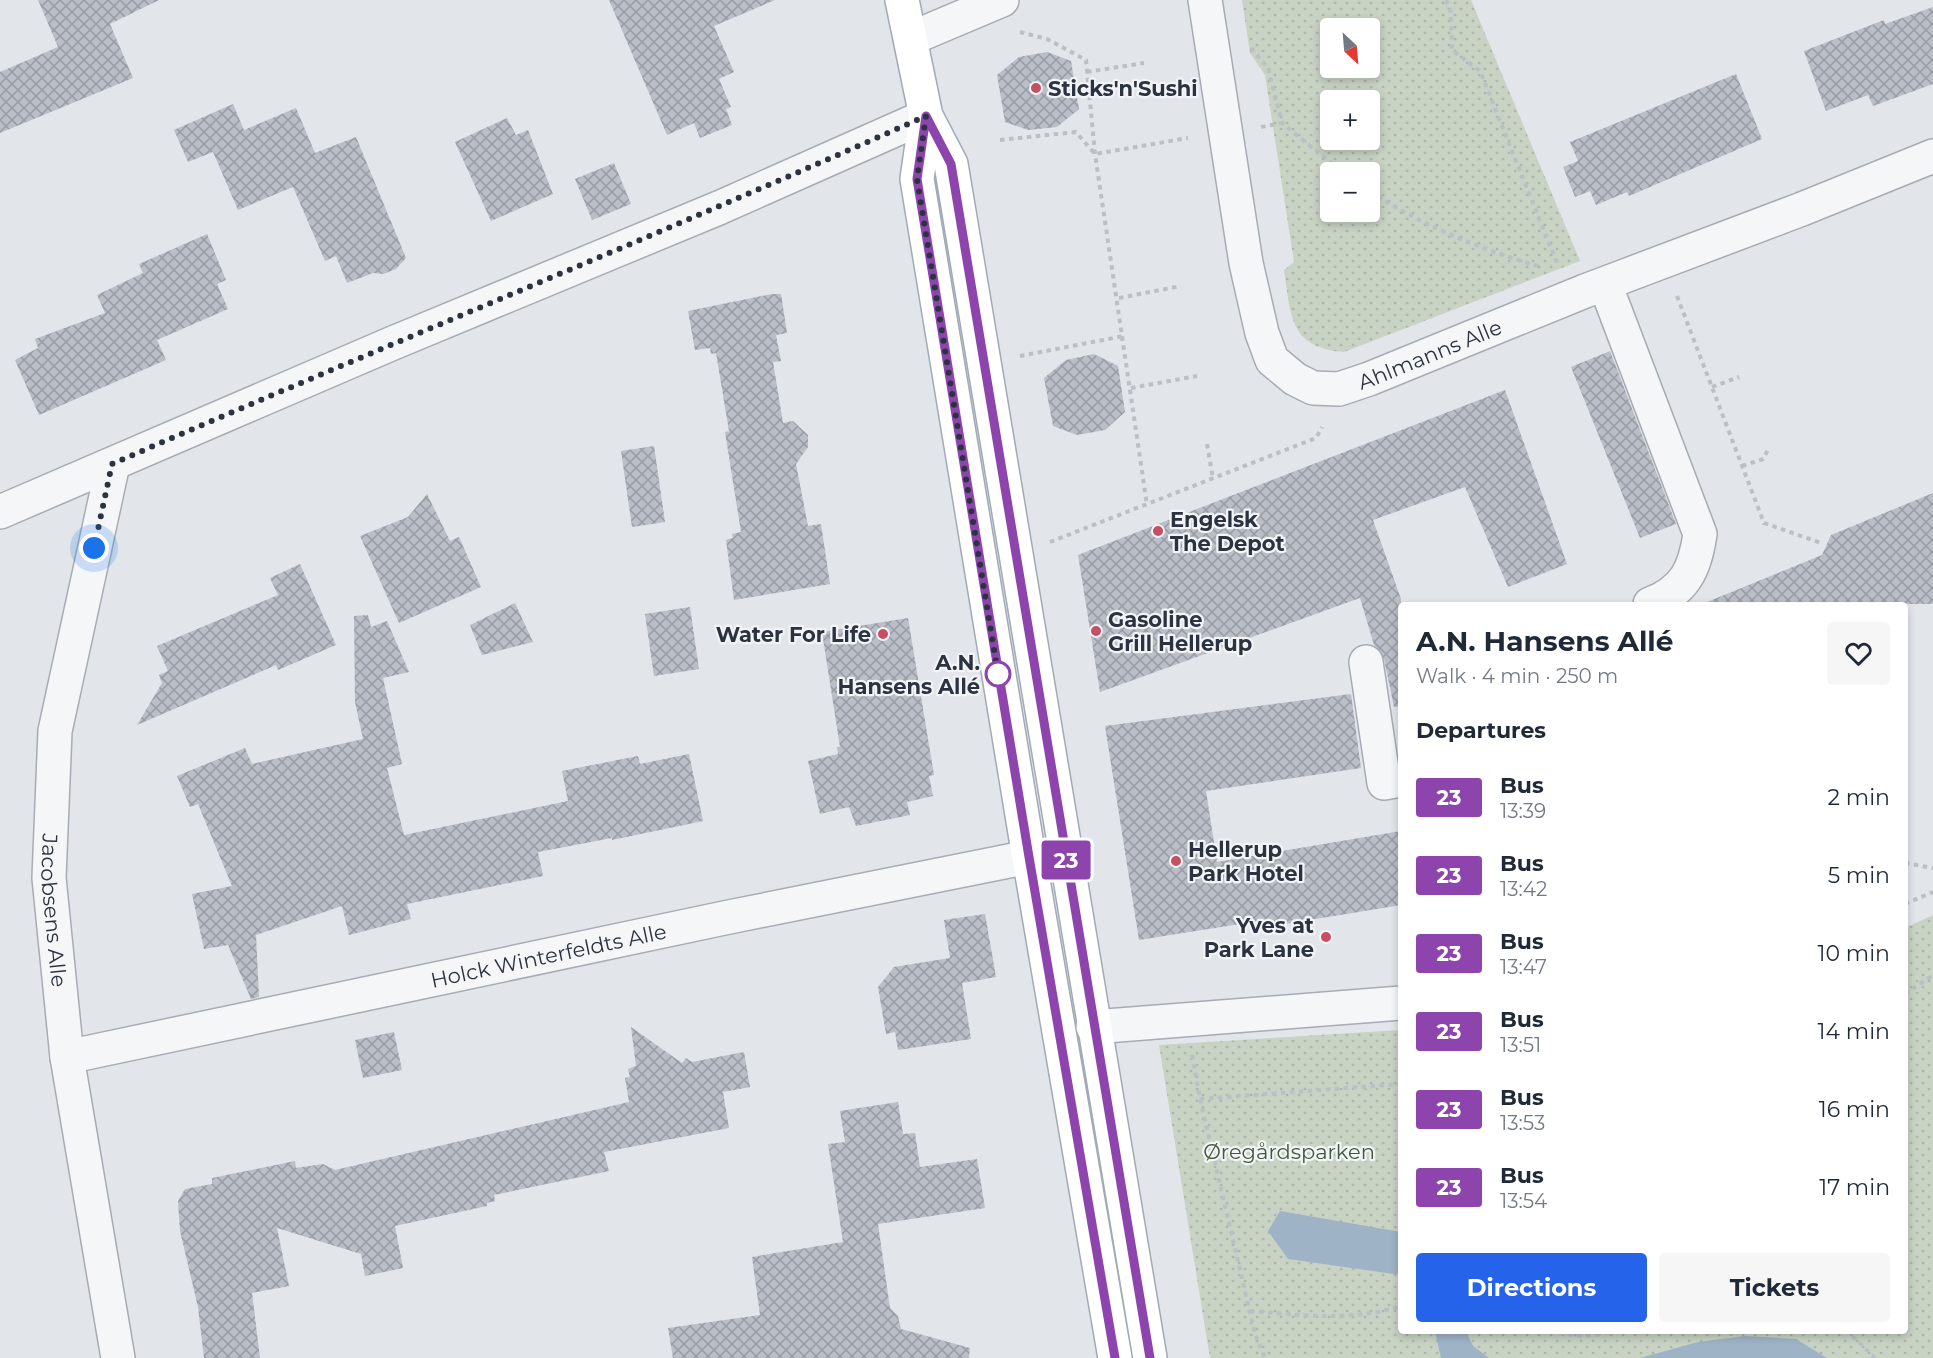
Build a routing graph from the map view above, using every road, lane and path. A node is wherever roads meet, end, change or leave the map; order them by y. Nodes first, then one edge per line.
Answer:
1 (902, 0) edge
2 (1002, 0) edge
3 (1205, 0) edge
4 (1446, 0) edge
5 (1014, 31) dead end
6 (912, 38) junction
7 (1248, 43) dead end
8 (1144, 63) dead end
9 (1087, 72) junction
10 (926, 116) junction
11 (1282, 123) junction
12 (1224, 133) junction
13 (1000, 141) dead end
14 (1095, 154) junction
15 (1933, 156) edge
16 (1330, 162) edge
17 (1380, 199) edge
18 (1663, 262) junction
19 (1584, 284) junction
20 (1181, 286) dead end
21 (1119, 298) junction
22 (1124, 336) junction
23 (984, 363) junction
24 (1197, 376) dead end
25 (1740, 377) dead end
26 (1712, 387) junction
27 (1131, 388) junction
28 (1339, 389) junction
29 (1207, 444) dead end
30 (1769, 448) dead end
31 (112, 464) junction
32 (1742, 466) junction
33 (1213, 479) junction
34 (1147, 505) junction
35 (0, 512) edge
36 (1821, 543) dead end
37 (1016, 554) junction
38 (1656, 602) edge
39 (1365, 662) dead end
40 (1398, 781) edge
41 (1029, 857) junction
42 (1908, 864) edge
43 (1933, 868) edge
44 (1933, 892) edge
45 (1908, 903) edge
46 (1933, 975) edge
47 (1908, 992) edge
48 (1398, 1004) edge
49 (1186, 1019) junction
50 (1093, 1027) junction
51 (67, 1057) junction
52 (1398, 1084) edge
53 (1200, 1099) junction
54 (1398, 1307) edge
55 (1250, 1311) junction
56 (1563, 1334) edge
57 (1602, 1334) edge
58 (1850, 1334) edge
59 (118, 1358) edge
60 (1115, 1358) edge
61 (1150, 1358) edge
62 (1265, 1358) edge
63 (1875, 1358) edge

1 - 6 main road
2 - 6 street
3 - 12 street, Ahlmanns Alle
4 - 19 path
5 - 9 path
6 - 10 main road
7 - 11 path
8 - 9 path
9 - 14 path
10 - 23 main road
10 - 31 street
10 - 41 main road
11 - 12 path
11 - 16 path
12 - 14 path
12 - 28 street, Ahlmanns Alle
13 - 14 path
14 - 21 path
15 - 18 street, Ahlmanns Alle
17 - 19 path
18 - 19 street, Ahlmanns Alle
18 - 26 path
19 - 28 street, Ahlmanns Alle
19 - 38 street
20 - 21 path
21 - 22 path
22 - 23 path
22 - 27 path
23 - 37 main road
24 - 27 path
25 - 26 path
26 - 32 path
27 - 34 path
28 - 33 path
29 - 33 path
30 - 32 path
31 - 35 street
31 - 51 street, Jacobsens Alle
32 - 36 path
33 - 34 path
34 - 37 path
37 - 50 main road
39 - 40 street
41 - 51 street, Holck Winterfeldts Alle
41 - 60 main road
42 - 43 path
44 - 45 path
46 - 47 path
48 - 49 street
49 - 50 street
49 - 53 path
50 - 61 main road
51 - 59 street, Jacobsens Alle
52 - 53 path
53 - 55 path
54 - 55 path
55 - 62 path
56 - 57 path
58 - 63 path

